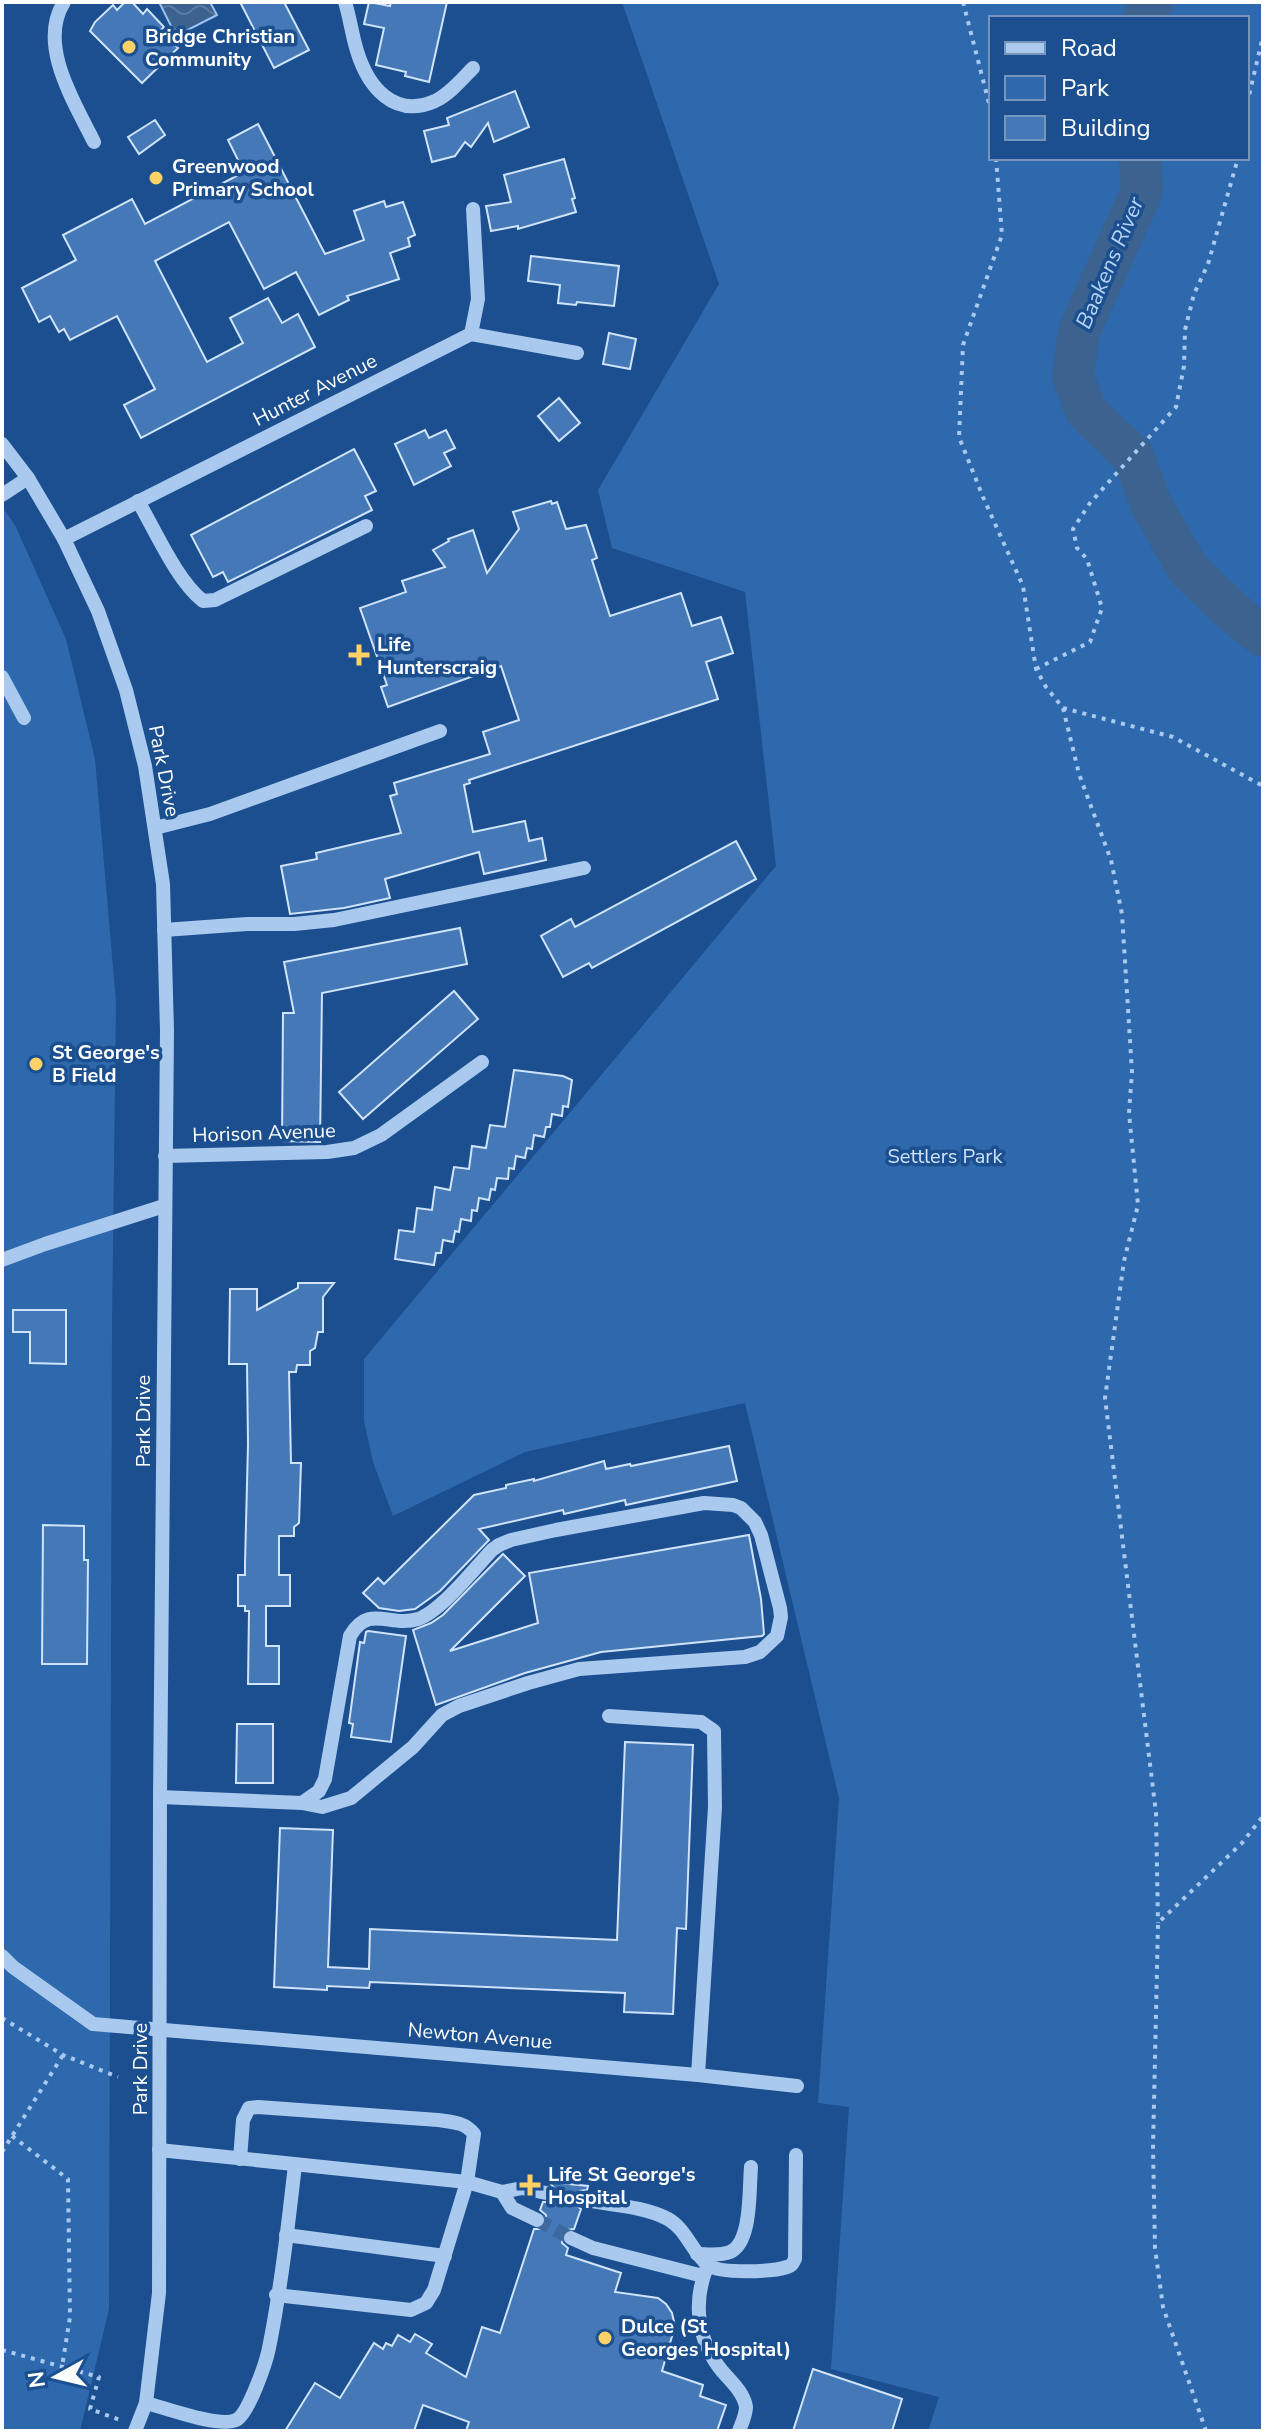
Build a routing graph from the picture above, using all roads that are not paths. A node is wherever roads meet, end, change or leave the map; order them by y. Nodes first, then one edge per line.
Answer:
1 (64, 2) edge
2 (345, 2) edge
3 (473, 68) dead end
4 (94, 142) dead end
5 (473, 209) dead end
6 (471, 334) junction
7 (577, 353) dead end
8 (2, 444) edge
9 (28, 478) junction
10 (2, 495) edge
11 (138, 501) junction
12 (366, 526) dead end
13 (64, 539) junction
14 (2, 677) edge
15 (24, 718) dead end
16 (440, 731) dead end
17 (155, 828) junction
18 (584, 868) dead end
19 (164, 930) junction
20 (482, 1062) dead end
21 (165, 1156) junction
22 (164, 1206) junction
23 (2, 1260) edge
24 (609, 1716) dead end
25 (160, 1797) junction
26 (302, 1803) junction
27 (2, 1956) edge
28 (160, 2028) junction
29 (698, 2075) junction
30 (797, 2086) dead end
31 (159, 2150) junction
32 (796, 2155) dead end
33 (240, 2159) junction
34 (295, 2165) junction
35 (751, 2167) dead end
36 (467, 2182) junction
37 (502, 2192) junction
38 (546, 2193) tunnel mouth
39 (584, 2200) tunnel mouth
40 (537, 2220) tunnel mouth
41 (286, 2235) junction
42 (571, 2238) tunnel mouth
43 (445, 2256) junction
44 (703, 2265) junction
45 (276, 2295) junction
46 (146, 2403) junction
47 (136, 2428) edge
48 (739, 2431) edge

1 - 4 street
2 - 3 street
5 - 6 street
6 - 7 street
6 - 11 street, Hunter Avenue
8 - 9 street, Park Drive
9 - 10 street
9 - 13 street, Park Drive
11 - 12 street
11 - 13 street, Hunter Avenue
13 - 17 street, Park Drive
14 - 15 street
16 - 17 street
17 - 19 street, Park Drive
18 - 19 street
19 - 21 street, Park Drive
20 - 21 street, Horison Avenue
21 - 22 street, Park Drive
22 - 23 street
22 - 25 street, Park Drive
24 - 29 street
25 - 26 street
25 - 28 street, Park Drive
26 - 26 street
27 - 28 street, Newton Avenue
28 - 29 street, Newton Avenue
28 - 31 street, Park Drive
29 - 30 street, Newton Avenue
31 - 33 street
31 - 46 street, Park Drive
32 - 44 street
33 - 34 street
33 - 36 street
34 - 36 street
34 - 41 street
35 - 44 street
36 - 37 street
36 - 43 street
37 - 38 street
37 - 40 street
39 - 44 street
41 - 43 street
41 - 45 street
42 - 44 street
43 - 45 street
44 - 48 street
45 - 46 street
46 - 47 street, Park Drive

